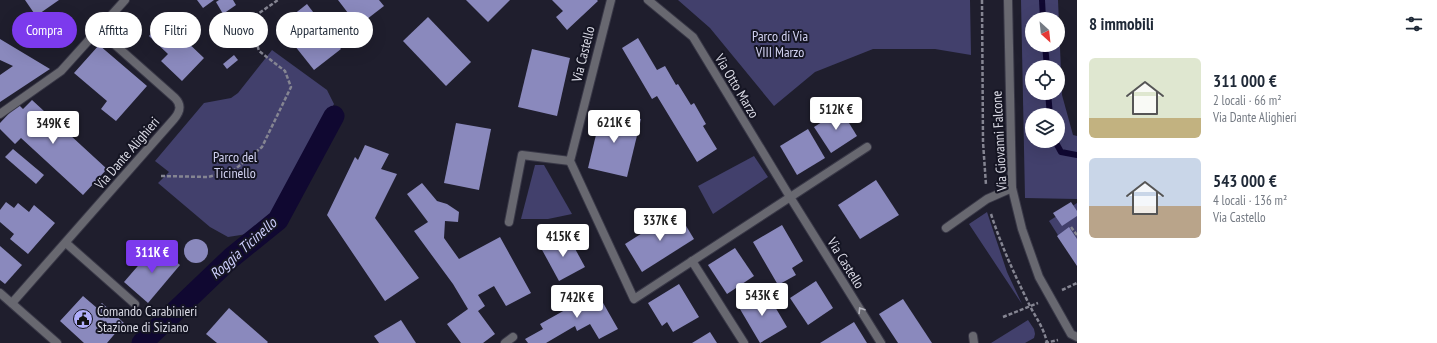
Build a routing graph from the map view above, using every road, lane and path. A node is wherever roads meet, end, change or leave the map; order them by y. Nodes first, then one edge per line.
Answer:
1 (125, 0) edge
2 (278, 0) edge
3 (611, 0) edge
4 (648, 0) edge
5 (982, 0) edge
6 (1008, 0) edge
7 (115, 12) edge
8 (85, 45) edge
9 (119, 48) edge
10 (0, 114) edge
11 (867, 147) dead end
12 (570, 161) junction
13 (161, 176) dead end
14 (1012, 188) junction
15 (790, 197) junction
16 (987, 199) junction
17 (509, 222) dead end
18 (1071, 227) dead end
19 (946, 228) dead end
20 (1077, 235) edge
21 (66, 243) junction
22 (692, 261) junction
23 (0, 293) edge
24 (12, 303) junction
25 (135, 304) dead end
26 (1030, 307) junction
27 (1003, 317) dead end
28 (513, 337) dead end
29 (1077, 337) edge
30 (1057, 340) dead end
31 (57, 343) edge
32 (505, 343) edge
33 (744, 343) edge
34 (881, 343) edge
35 (1046, 343) edge

1 - 7 street
2 - 13 path
3 - 12 street, Via Castello
4 - 15 street, Via Otto Marzo
5 - 16 path
6 - 14 street, Via Giovanni Falcone
8 - 10 street
9 - 21 street, Via Dante Alighieri
11 - 15 street
12 - 17 street
12 - 22 street
14 - 16 street
14 - 29 street, Via Giovanni Falcone
15 - 22 street
34 -> 15 street, Via Castello
16 - 19 street
16 - 26 path
18 - 20 path
21 - 24 street, Via Dante Alighieri
21 - 25 street
22 - 33 street
23 - 24 street
24 - 31 street
26 - 27 path
26 - 35 path
28 - 32 street
30 - 35 path

